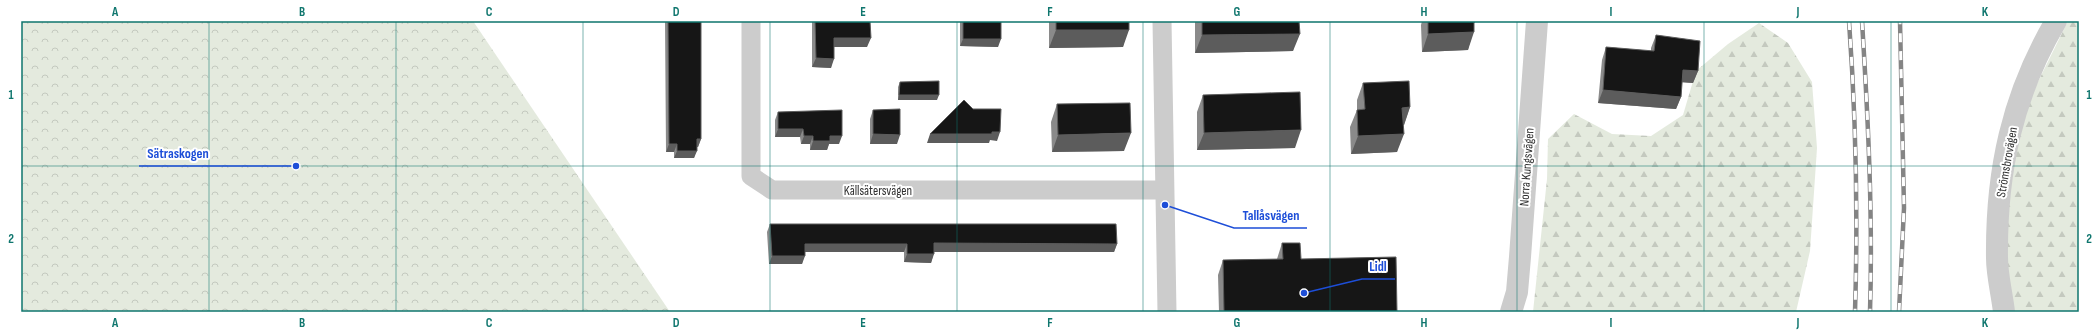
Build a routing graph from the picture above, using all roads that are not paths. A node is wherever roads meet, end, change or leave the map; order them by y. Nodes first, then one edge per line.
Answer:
1 (751, 21) edge
2 (1162, 21) edge
3 (1537, 21) edge
4 (2056, 21) edge
5 (1164, 190) junction
6 (1167, 312) edge
7 (1512, 312) edge
8 (2004, 312) edge

1 - 5 street, Källsätersvägen
2 - 5 street
3 - 7 street, Norra Kungsvägen
4 - 8 street, Strömsbrovägen
5 - 6 street

